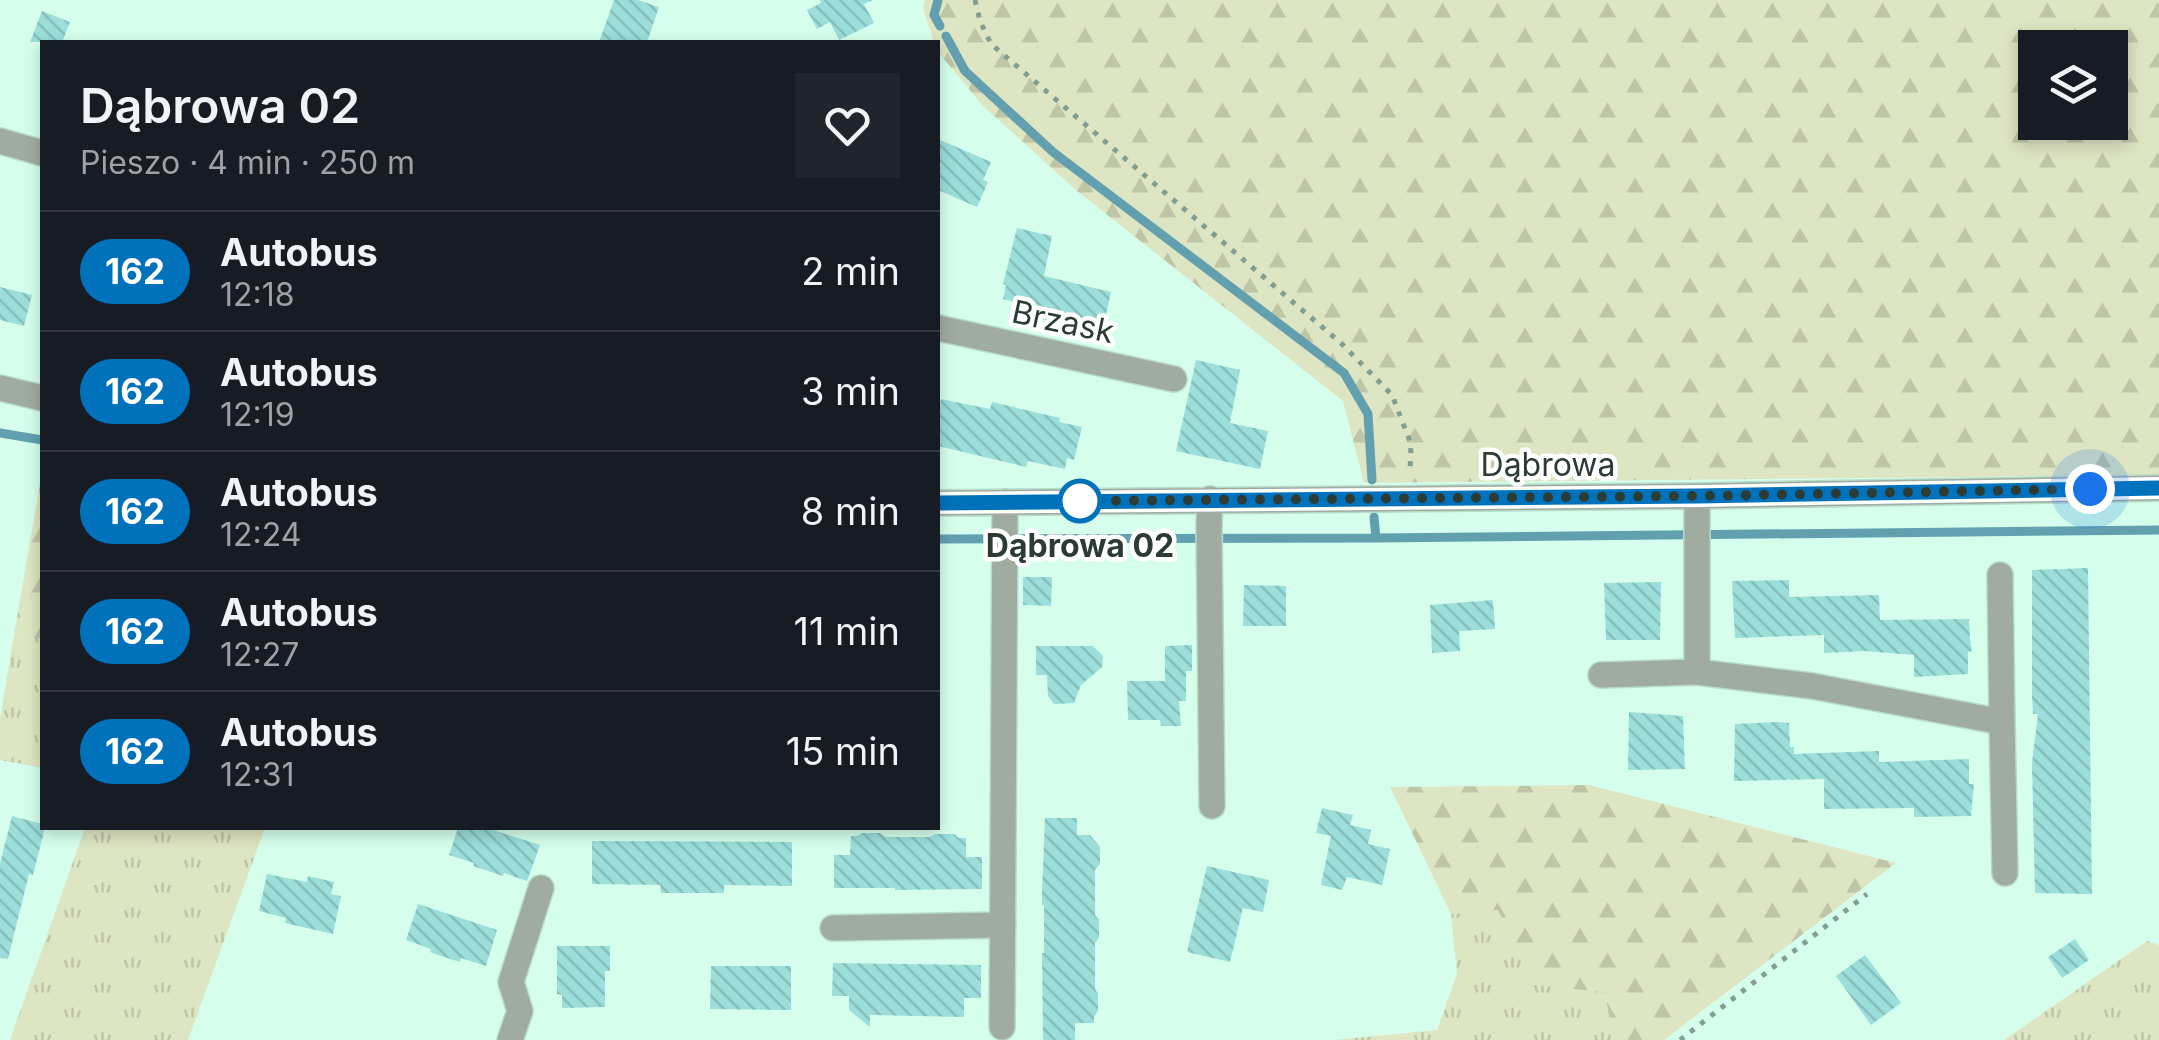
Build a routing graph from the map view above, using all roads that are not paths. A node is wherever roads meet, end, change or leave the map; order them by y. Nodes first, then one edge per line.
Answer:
1 (0, 141) edge
2 (40, 152) edge
3 (940, 328) edge
4 (1174, 379) dead end
5 (0, 388) edge
6 (40, 398) edge
7 (2159, 488) edge
8 (940, 502) edge
9 (1697, 506) junction
10 (1210, 512) junction
11 (1006, 514) junction
12 (2000, 575) dead end
13 (1697, 672) junction
14 (1601, 675) dead end
15 (2002, 722) junction
16 (1212, 806) dead end
17 (2006, 873) dead end
18 (542, 888) dead end
19 (1003, 925) junction
20 (833, 928) dead end
21 (1002, 1028) dead end
22 (510, 1040) edge

1 - 2 street
3 - 4 street, Brzask
5 - 6 street
7 - 9 street, Dąbrowa
8 - 11 street, Dąbrowa
9 - 10 street, Dąbrowa
9 - 13 street
10 - 11 street, Dąbrowa
10 - 16 street
11 - 19 street
12 - 15 street
13 - 14 street
13 - 15 street
15 - 17 street
18 - 22 street
19 - 20 street
19 - 21 street

